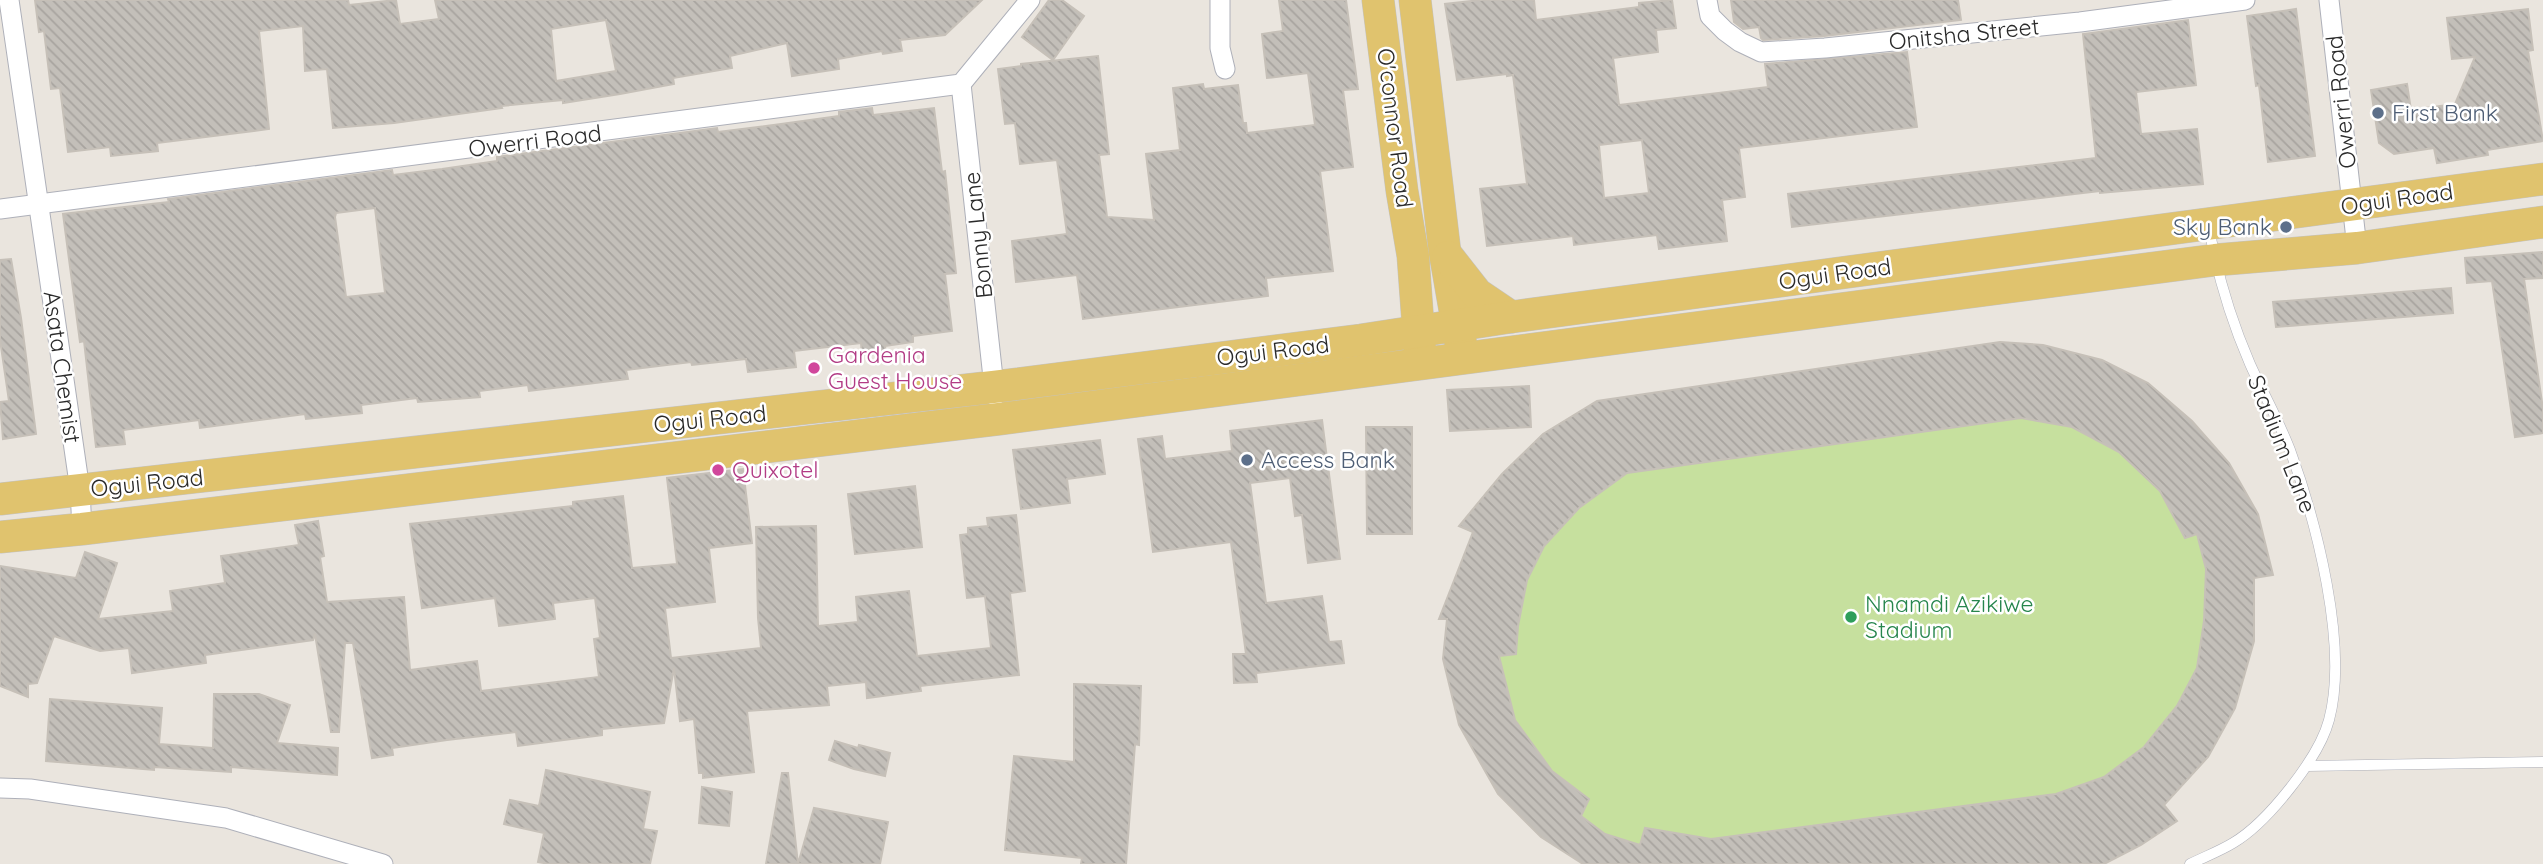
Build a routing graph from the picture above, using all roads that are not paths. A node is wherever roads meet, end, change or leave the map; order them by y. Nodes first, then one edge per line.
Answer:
1 (9, 0) edge
2 (1030, 0) edge
3 (1220, 0) edge
4 (1378, 0) edge
5 (1415, 0) edge
6 (1707, 0) edge
7 (2245, 0) edge
8 (2329, 0) edge
9 (1225, 69) dead end
10 (961, 84) junction
11 (2543, 179) edge
12 (39, 205) junction
13 (2353, 205) junction
14 (0, 209) edge
15 (2543, 222) edge
16 (2208, 224) junction
17 (2357, 248) junction
18 (1445, 253) junction
19 (1413, 256) junction
20 (2215, 260) junction
21 (1511, 317) junction
22 (1457, 324) junction
23 (1417, 330) junction
24 (1361, 340) junction
25 (1463, 358) junction
26 (1421, 364) junction
27 (993, 387) junction
28 (999, 419) junction
29 (80, 490) junction
30 (0, 499) edge
31 (82, 529) junction
32 (0, 537) edge
33 (2543, 762) edge
34 (2307, 766) junction
35 (0, 788) edge
36 (383, 864) edge
37 (2190, 864) edge

1 - 12 street, Asata Chemist
2 - 10 street
3 - 9 street
4 - 19 main road, O'connor Road
5 - 18 main road, O'connor Road
6 - 7 street, Onitsha Street
8 - 13 street, Owerri Road
10 - 12 street, Owerri Road
10 - 27 street, Bonny Lane
11 - 13 main road, Ogui Road
12 - 14 street, Owerri Road
12 - 29 street, Asata Chemist
13 - 16 main road, Ogui Road
13 - 17 street, Owerri Road
15 - 17 main road, Ogui Road
16 - 20 lane, Stadium Lane
16 - 21 main road, Ogui Road
17 - 20 main road, Ogui Road
18 - 21 main road
18 - 22 main road, O'connor Road
19 - 23 main road, O'connor Road
19 - 24 main road
20 - 25 main road, Ogui Road
20 - 34 lane, Stadium Lane
21 - 22 main road, Ogui Road
22 - 23 main road, Ogui Road
22 - 25 main road, O'connor Road
23 - 24 main road, Ogui Road
23 - 26 main road, O'connor Road
24 - 27 main road, Ogui Road
25 - 26 main road, Ogui Road
26 - 28 main road, Ogui Road
27 - 28 street, Bonny Lane
27 - 29 main road, Ogui Road
28 - 31 main road, Ogui Road
29 - 30 main road, Ogui Road
29 - 31 street, Asata Chemist
31 - 32 main road, Ogui Road
33 - 34 lane
34 - 37 lane, Stadium Lane
35 - 36 street

